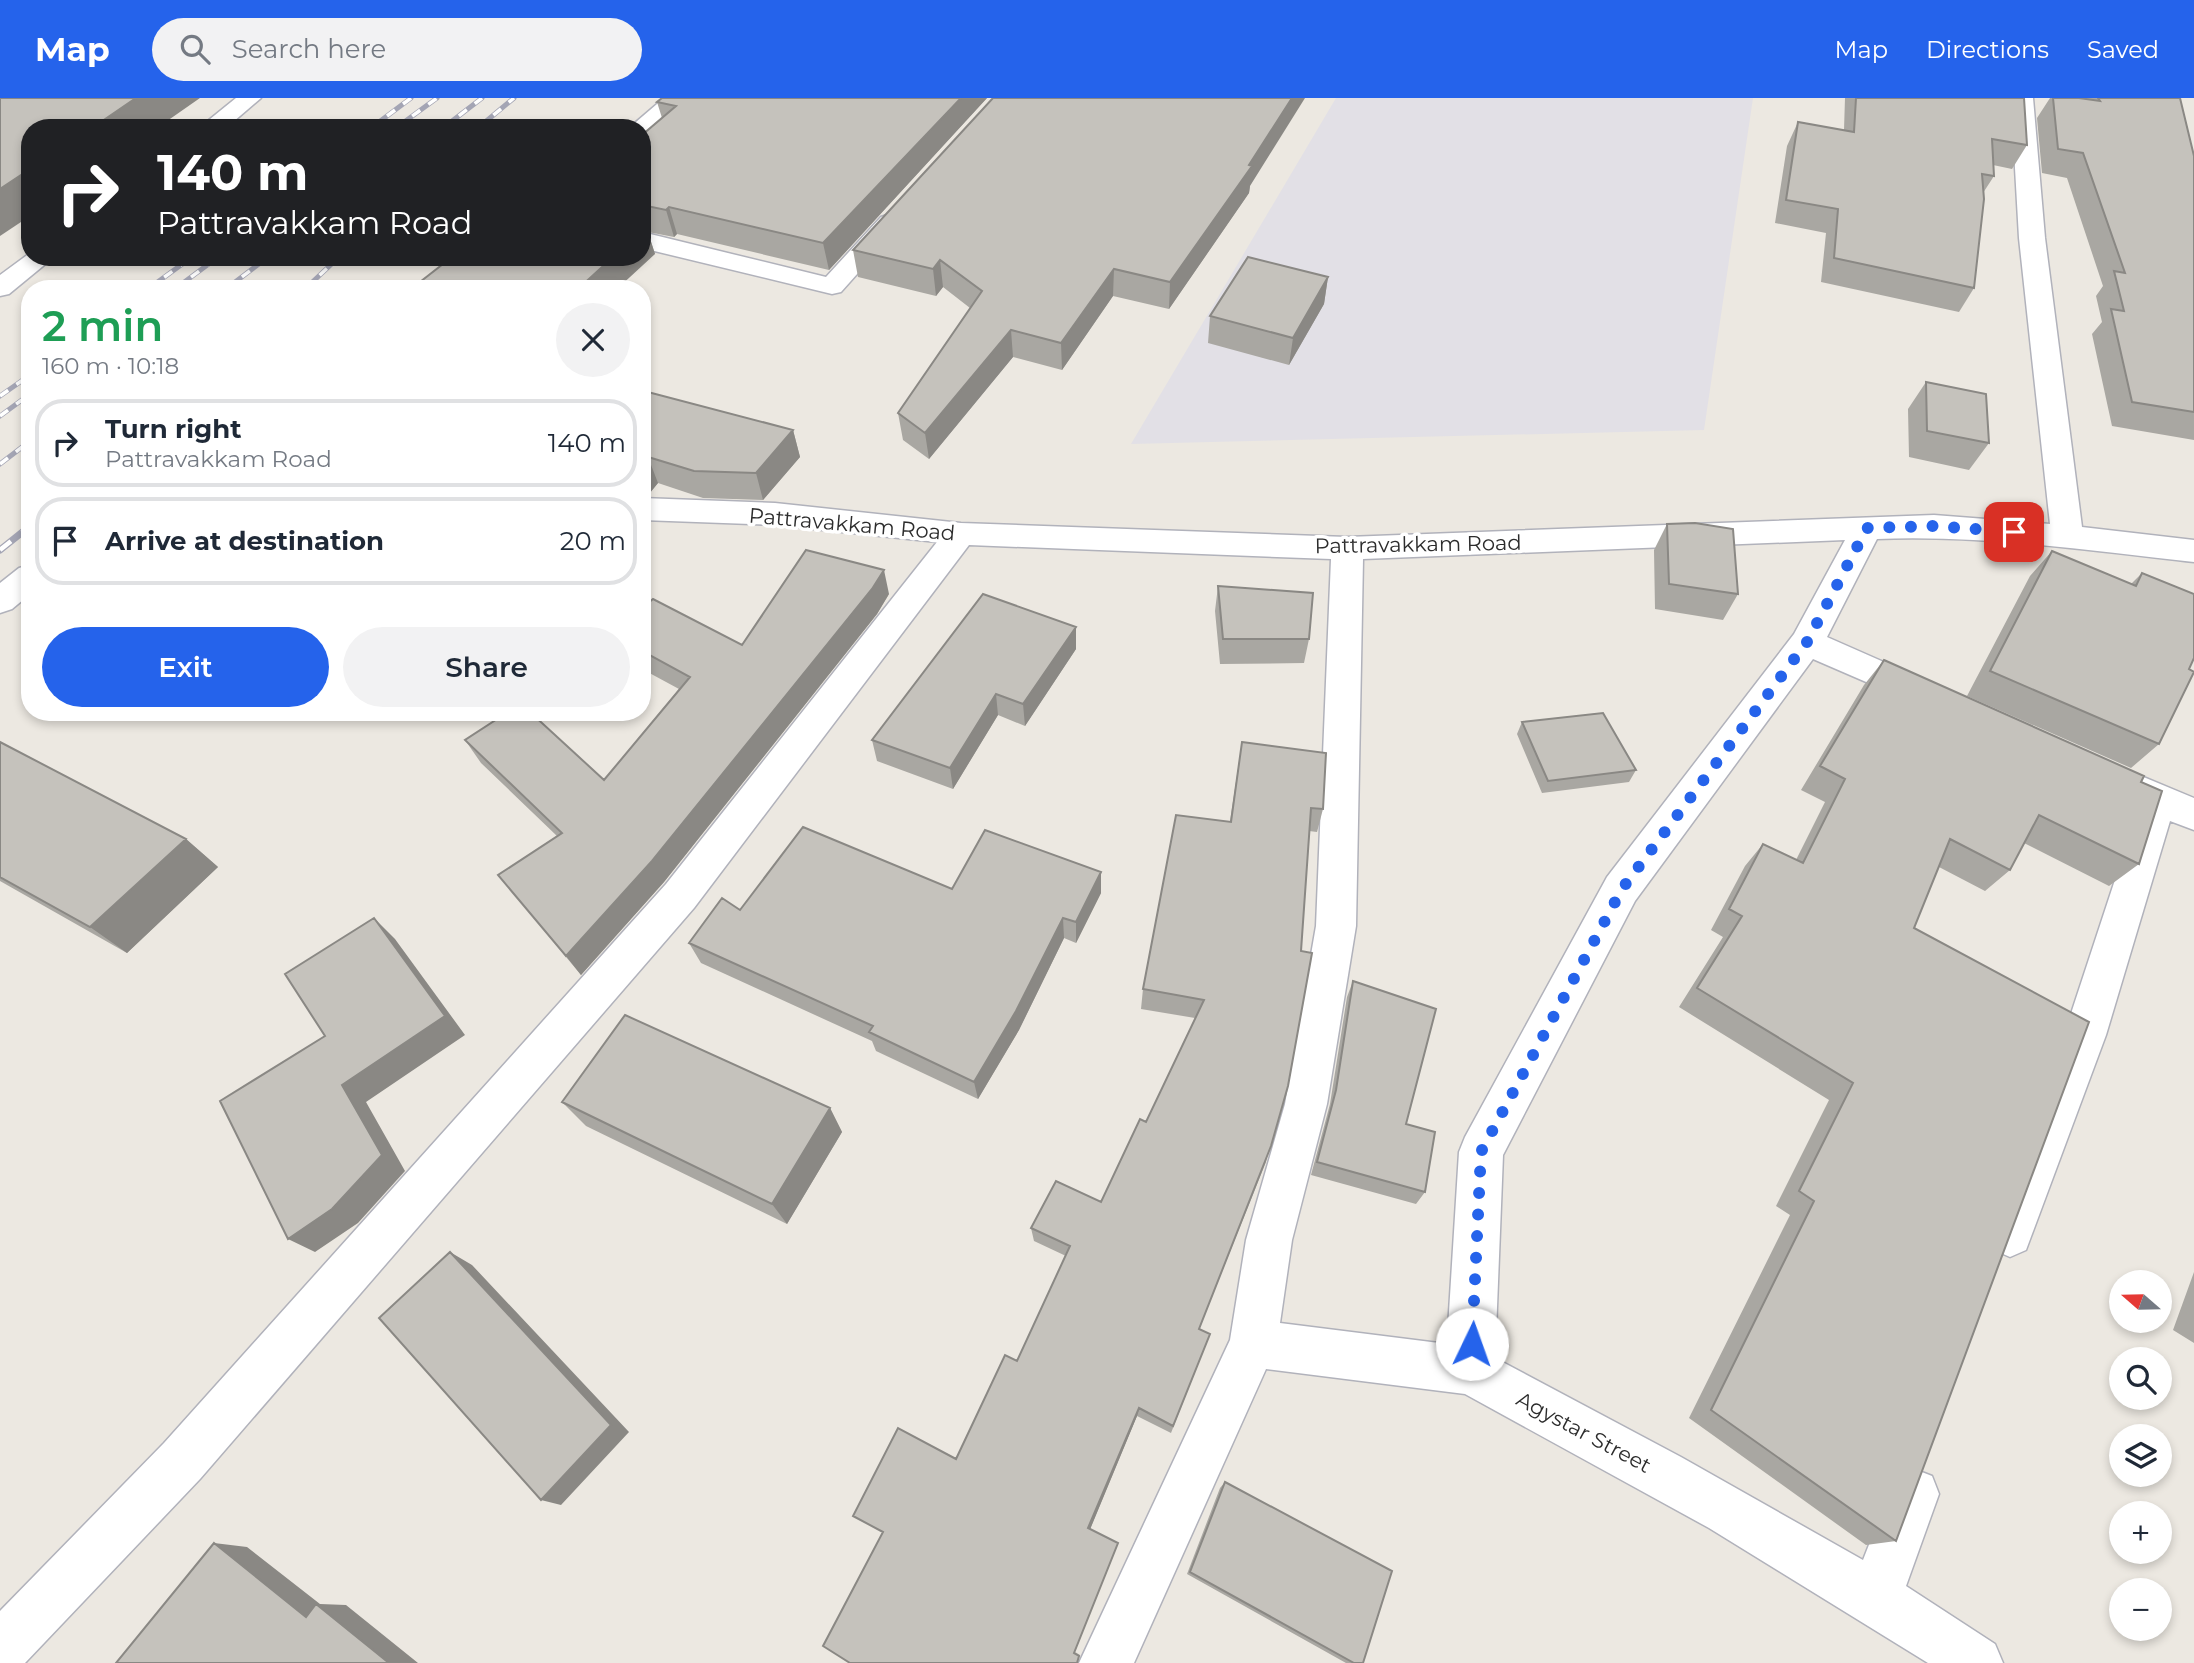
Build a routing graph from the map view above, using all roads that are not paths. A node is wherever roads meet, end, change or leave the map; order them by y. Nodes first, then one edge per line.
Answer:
1 (250, 98) edge
2 (678, 98) edge
3 (2022, 98) edge
4 (223, 119) edge
5 (651, 120) edge
6 (904, 207) edge
7 (651, 242) edge
8 (29, 266) edge
9 (0, 288) edge
10 (651, 509) edge
11 (1867, 528) junction
12 (961, 534) junction
13 (2067, 536) junction
14 (1347, 548) junction
15 (2194, 551) edge
16 (21, 584) edge
17 (0, 601) edge
18 (1807, 642) junction
19 (1958, 709) edge
20 (2096, 771) edge
21 (2176, 807) edge
22 (1997, 1270) edge
23 (1253, 1343) junction
24 (1471, 1371) junction
25 (1929, 1452) edge
26 (1876, 1595) junction
27 (0, 1650) edge
28 (1106, 1663) edge
29 (1976, 1663) edge

1 - 4 street
2 - 5 street
3 - 13 street
6 - 7 street
8 - 9 street
10 - 12 street, Pattravakkam Road
11 - 13 street, Pattravakkam Road
11 - 14 street, Pattravakkam Road
11 - 18 street
12 - 14 street, Pattravakkam Road
12 - 27 street
13 - 15 street, Pattravakkam Road
14 - 23 street
16 - 17 street
18 - 19 street
18 - 24 street
20 - 21 street
21 - 22 street
23 - 24 street
23 - 28 street
24 - 26 street, Agystar Street
25 - 26 street
26 - 29 street, Agystar Street

